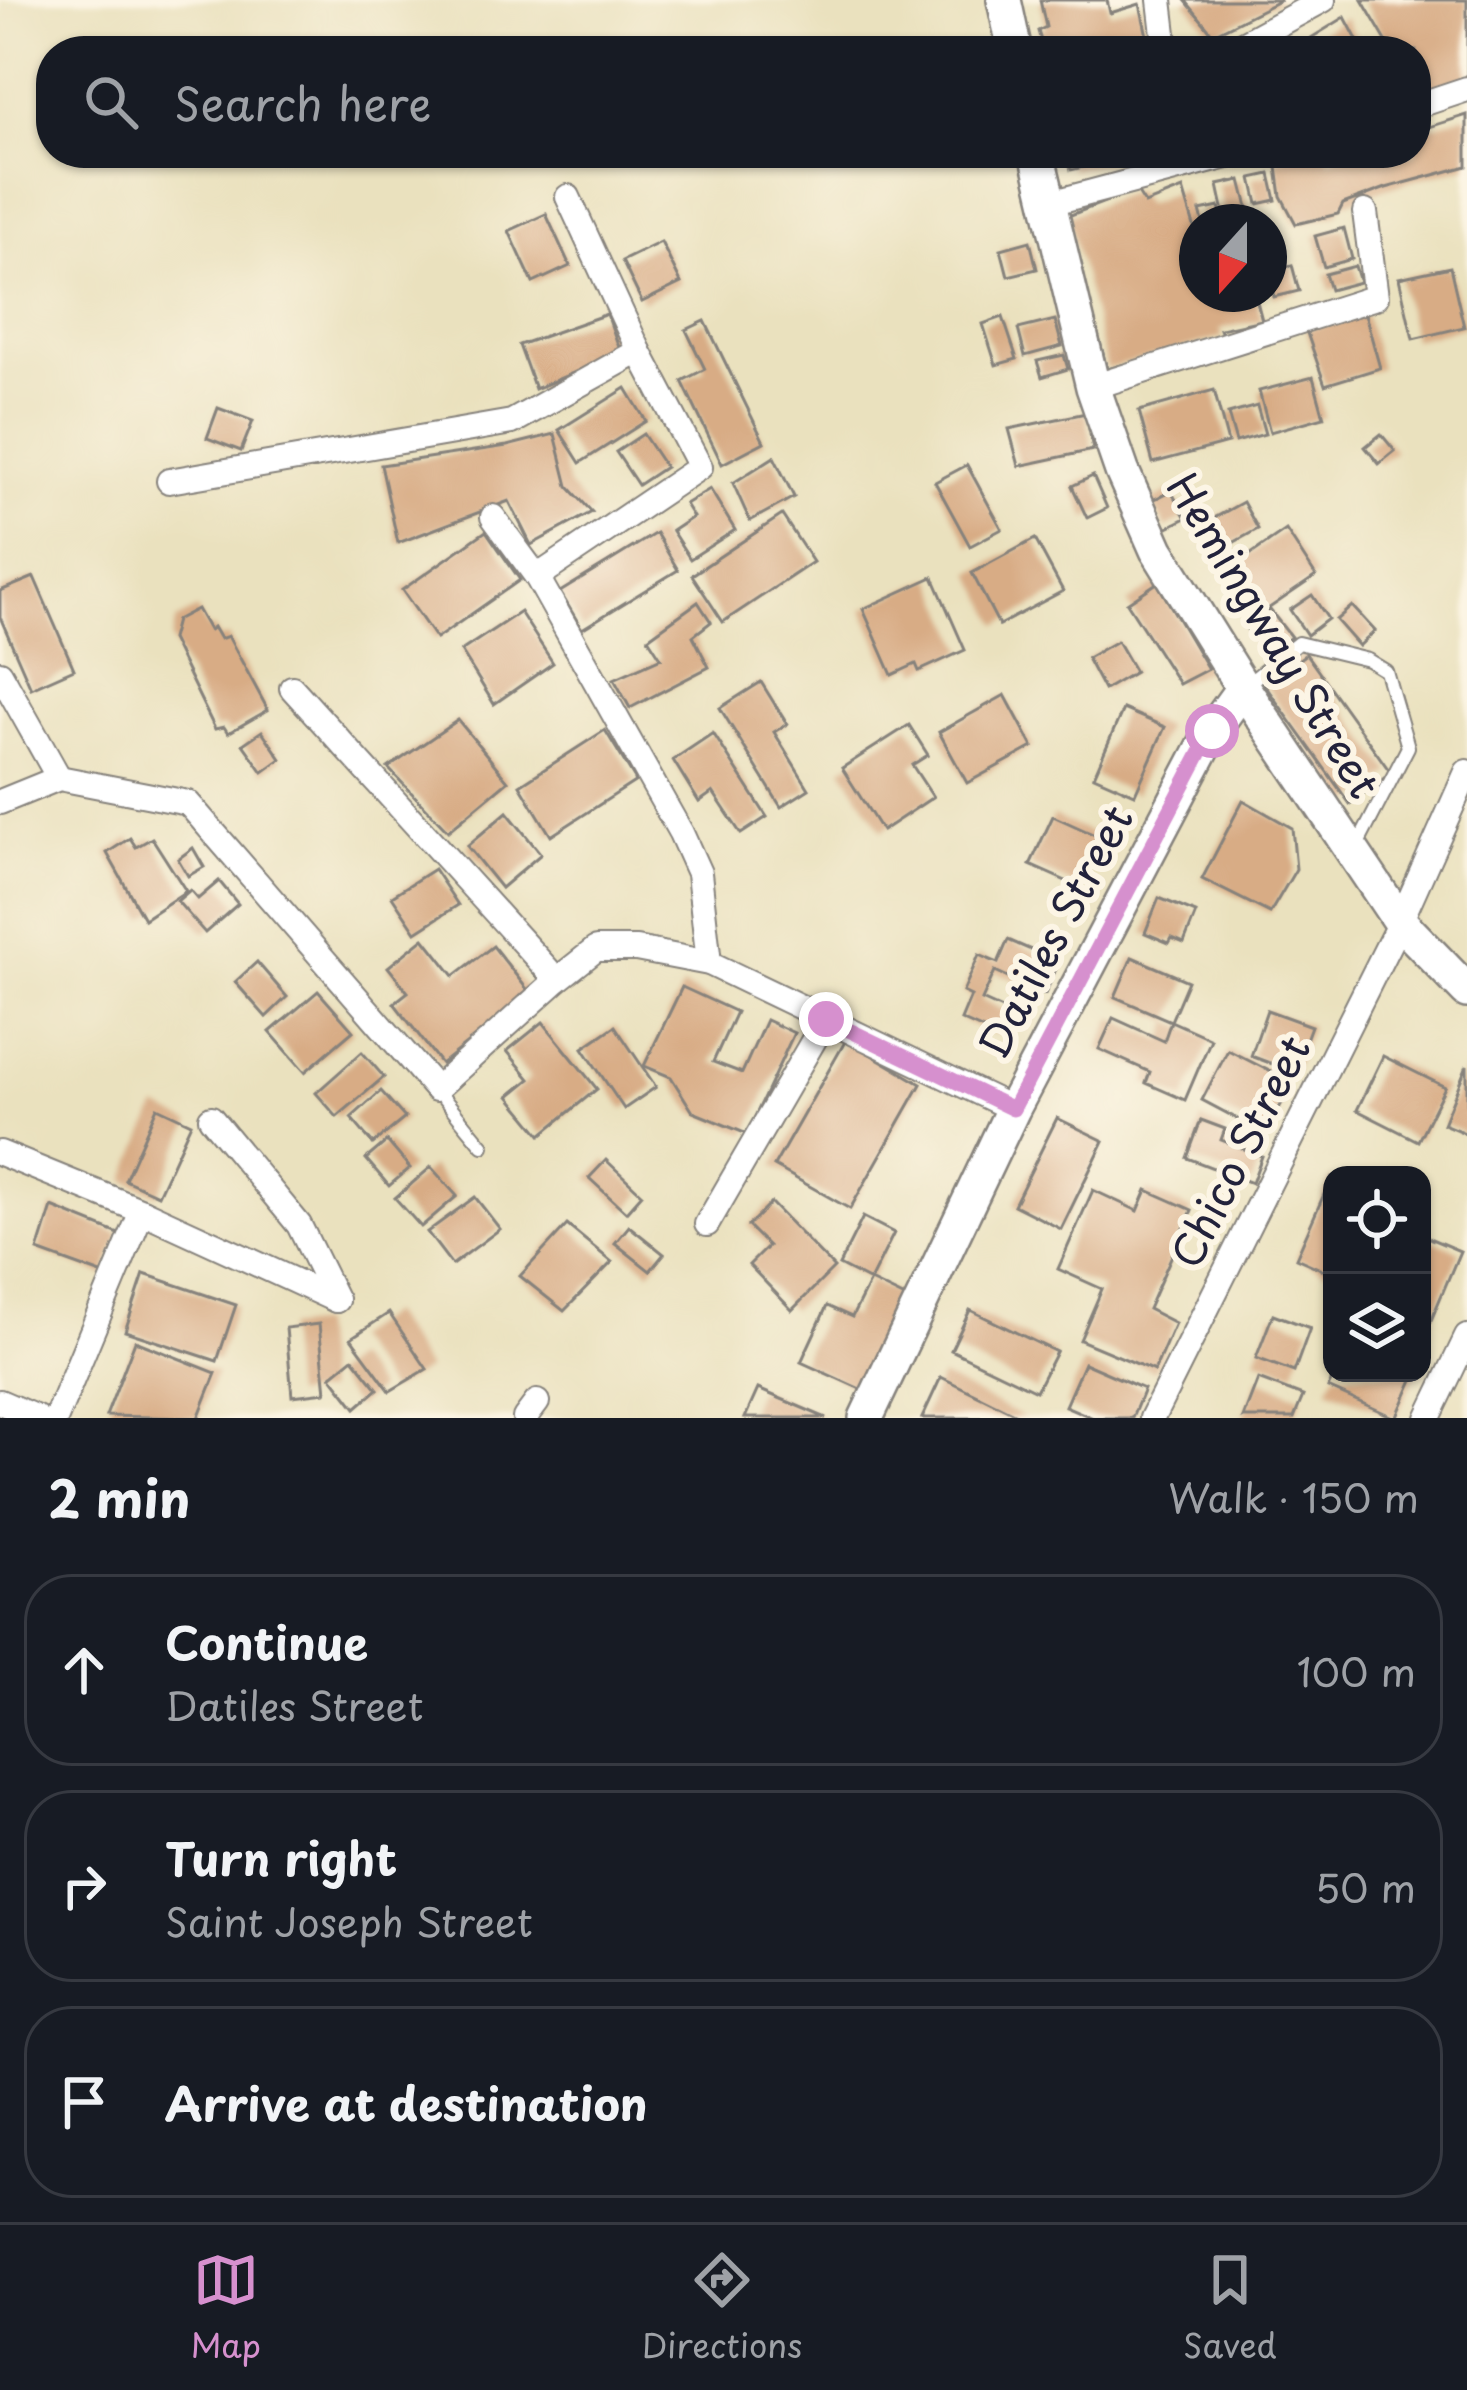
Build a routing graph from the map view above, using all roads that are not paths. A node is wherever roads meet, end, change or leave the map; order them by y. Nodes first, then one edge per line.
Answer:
1 (1004, 0) edge
2 (1160, 0) edge
3 (1323, 0) edge
4 (1012, 36) edge
5 (1164, 36) edge
6 (1257, 36) edge
7 (1467, 89) edge
8 (1431, 101) edge
9 (1039, 168) edge
10 (1159, 168) edge
11 (568, 197) dead end
12 (1047, 203) junction
13 (1364, 212) dead end
14 (639, 351) junction
15 (1094, 388) junction
16 (169, 482) dead end
17 (493, 517) dead end
18 (537, 577) junction
19 (0, 673) edge
20 (292, 688) dead end
21 (1243, 688) junction
22 (1467, 772) edge
23 (58, 778) junction
24 (0, 802) edge
25 (1354, 852) junction
26 (1400, 922) junction
27 (709, 963) junction
28 (557, 980) junction
29 (1467, 991) edge
30 (826, 1019) junction
31 (436, 1089) junction
32 (1013, 1109) junction
33 (211, 1118) dead end
34 (484, 1147) dead end
35 (0, 1153) edge
36 (142, 1211) junction
37 (707, 1224) dead end
38 (1467, 1337) edge
39 (0, 1402) edge
40 (38, 1418) edge
41 (56, 1418) edge
42 (866, 1418) edge
43 (1152, 1418) edge
44 (1428, 1418) edge

1 - 4 main road
2 - 5 street
3 - 6 street
7 - 8 street
9 - 12 main road, Hemingway Street
10 - 12 street
11 - 14 street
12 - 15 main road, Hemingway Street
13 - 15 street
14 - 16 street
14 - 18 street
15 - 21 main road, Hemingway Street
17 - 18 street
18 - 27 street
19 - 23 street
20 - 28 street
21 - 25 main road, Hemingway Street
21 - 25 lane
21 - 32 main road, Datiles Street
22 - 26 street, Chico Street
23 - 24 street
23 - 31 street
25 - 26 main road, Hemingway Street
26 - 29 main road, Hemingway Street
26 - 43 street, Chico Street
27 - 28 street
27 - 30 street
28 - 31 street
30 - 32 street
30 - 37 street
31 - 34 lane
32 - 42 main road, Datiles Street
33 - 36 street
35 - 36 street
36 - 41 street
38 - 44 street
39 - 40 street

